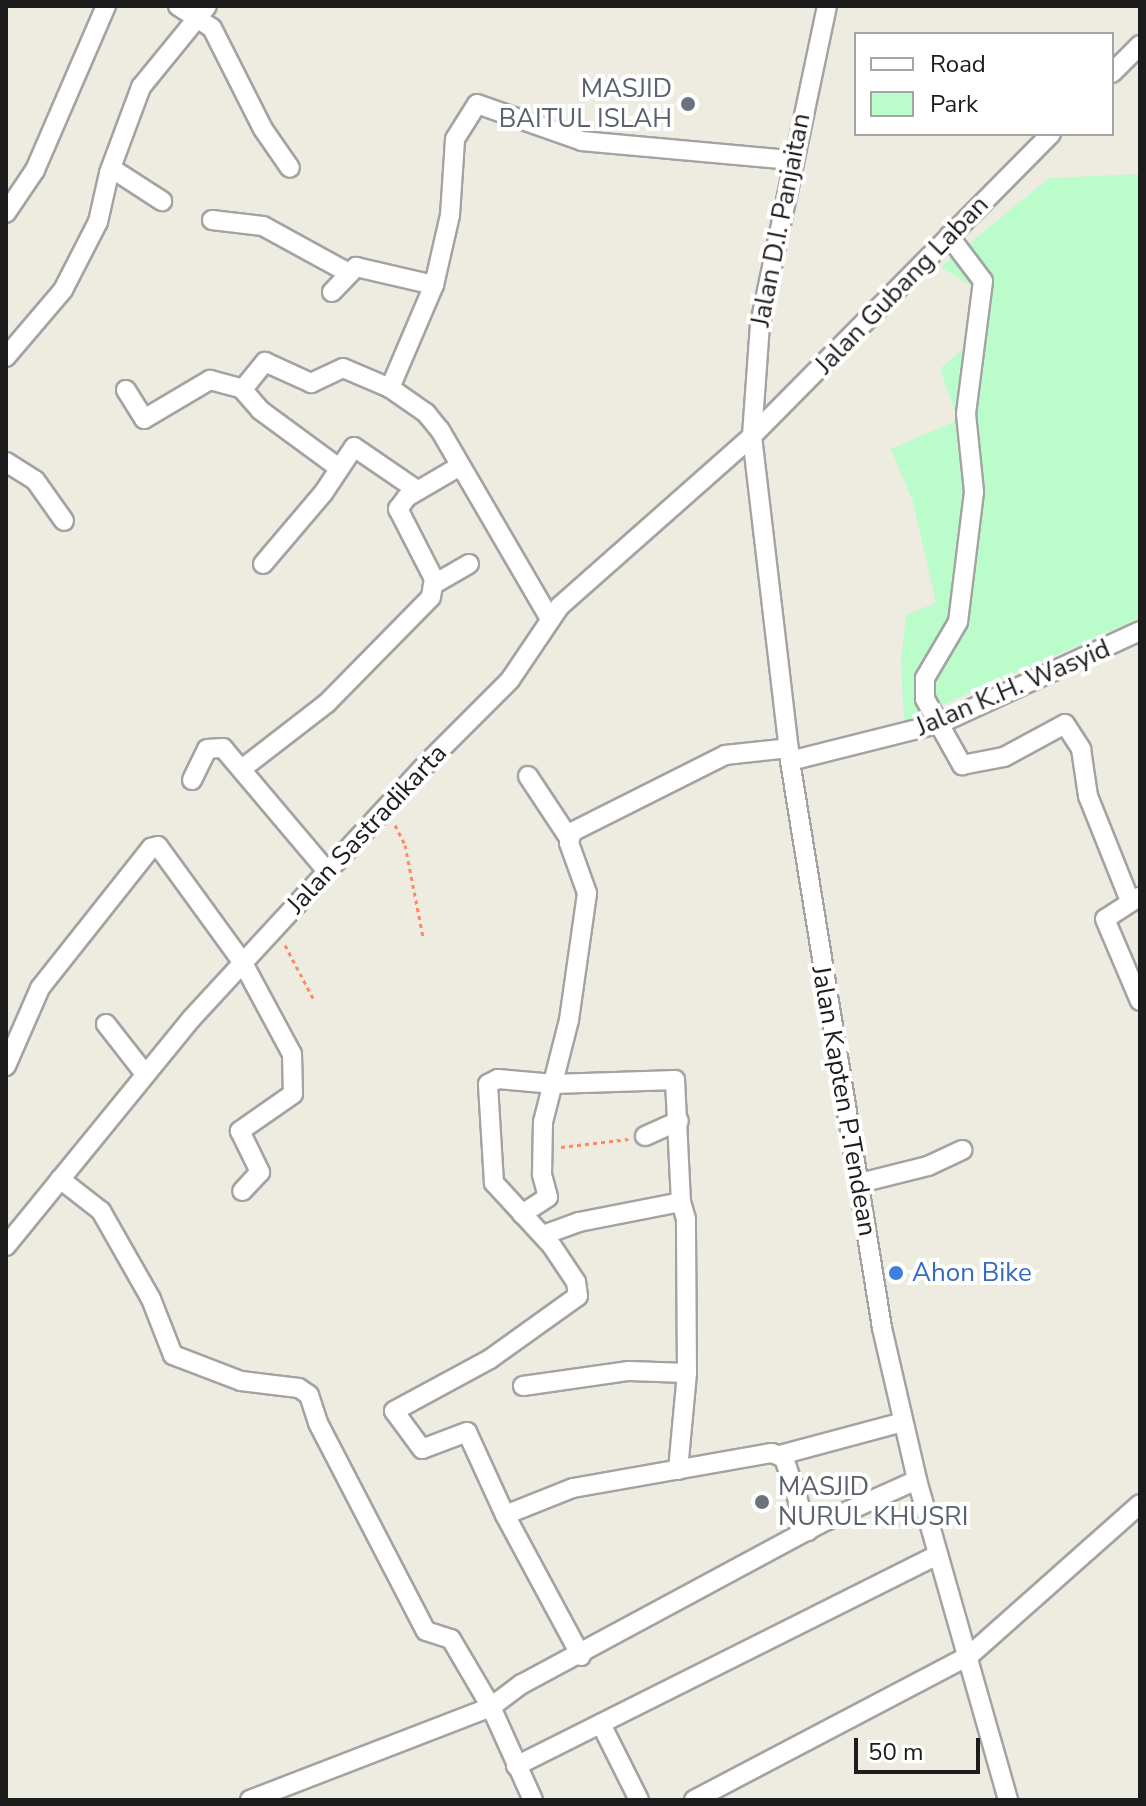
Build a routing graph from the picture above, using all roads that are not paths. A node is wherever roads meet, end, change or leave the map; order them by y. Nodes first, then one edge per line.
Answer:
1 (106, 6) edge
2 (178, 6) edge
3 (827, 6) edge
4 (203, 11) edge
5 (1138, 55) edge
6 (1114, 72) edge
7 (1049, 136) edge
8 (791, 160) junction
9 (111, 168) junction
10 (290, 168) dead end
11 (162, 201) dead end
12 (6, 213) edge
13 (212, 220) dead end
14 (949, 236) junction
15 (347, 272) junction
16 (434, 285) junction
17 (332, 292) dead end
18 (7, 353) edge
19 (390, 388) junction
20 (242, 389) junction
21 (126, 390) dead end
22 (752, 436) junction
23 (6, 462) edge
24 (460, 466) junction
25 (339, 468) junction
26 (417, 490) junction
27 (64, 521) dead end
28 (263, 564) dead end
29 (469, 564) dead end
30 (436, 583) junction
31 (550, 619) junction
32 (1140, 631) edge
33 (941, 723) junction
34 (789, 754) junction
35 (243, 768) junction
36 (528, 776) dead end
37 (192, 780) dead end
38 (569, 838) junction
39 (327, 871) junction
40 (1135, 899) edge
41 (243, 963) junction
42 (1140, 1001) edge
43 (106, 1024) dead end
44 (6, 1066) edge
45 (145, 1074) junction
46 (554, 1084) junction
47 (679, 1121) junction
48 (645, 1136) road end
49 (962, 1150) dead end
50 (60, 1179) junction
51 (860, 1183) junction
52 (242, 1191) dead end
53 (681, 1202) junction
54 (522, 1214) junction
55 (543, 1235) junction
56 (6, 1246) edge
57 (687, 1373) junction
58 (523, 1386) dead end
59 (903, 1422) junction
60 (780, 1455) junction
61 (678, 1470) junction
62 (917, 1480) junction
63 (1140, 1504) edge
64 (505, 1515) junction
65 (808, 1531) junction
66 (937, 1555) junction
67 (970, 1655) junction
68 (581, 1656) junction
69 (491, 1707) junction
70 (601, 1724) junction
71 (516, 1766) junction
72 (250, 1800) edge
73 (533, 1800) edge
74 (639, 1800) edge
75 (694, 1800) edge
76 (1008, 1800) edge

1 - 12 street
2 - 4 street
3 - 8 street, Jalan D.I. Panjaitan
4 - 9 street
4 - 10 street
5 - 6 street
7 - 14 street, Jalan Gubang Laban
8 - 16 street
8 - 22 street, Jalan D.I. Panjaitan
9 - 11 street
9 - 18 street
13 - 15 street
14 - 22 street, Jalan Gubang Laban
14 - 33 street
15 - 16 street
15 - 17 street
16 - 19 street
19 - 20 street
19 - 24 street
20 - 21 street
20 - 25 street
22 - 31 street, Jalan Sastradikarta
22 - 34 street, Jalan Kapten P.Tendean
23 - 27 street
24 - 26 street
24 - 31 street
25 - 26 street
25 - 28 street
26 - 30 street
29 - 30 street
30 - 35 street
31 - 39 street, Jalan Sastradikarta
32 - 33 street, Jalan K.H. Wasyid
33 - 34 street, Jalan K.H. Wasyid
33 - 40 street
34 - 38 street, Jalan K.H. Wasyid
34 - 51 street, Jalan Kapten P.Tendean
35 - 37 street
35 - 39 street
36 - 38 street
38 - 46 street
39 - 41 street, Jalan Sastradikarta
40 - 42 street
41 - 44 street
41 - 45 street, Jalan Sastradikarta
41 - 52 street
43 - 45 street
45 - 50 street, Jalan Sastradikarta
46 - 47 street
46 - 54 street
46 - 54 street
47 - 48 street
47 - 53 street
49 - 51 street
50 - 56 street, Jalan Sastradikarta
50 - 69 street
51 - 59 street, Jalan Kapten P.Tendean
53 - 55 street
53 - 57 street
54 - 55 street
55 - 64 street
57 - 58 street
57 - 61 street
59 - 60 street
59 - 62 street, Jalan Kapten P.Tendean
60 - 61 street
60 - 65 street
61 - 64 street
62 - 65 street
62 - 66 street, Jalan Kapten P.Tendean
63 - 67 street
64 - 68 street
65 - 68 street
66 - 67 street, Jalan Kapten P.Tendean
66 - 70 street
67 - 75 street
67 - 76 street, Jalan Kapten P.Tendean
68 - 69 street
69 - 71 street
69 - 72 street
70 - 71 street
70 - 74 street
71 - 73 street

